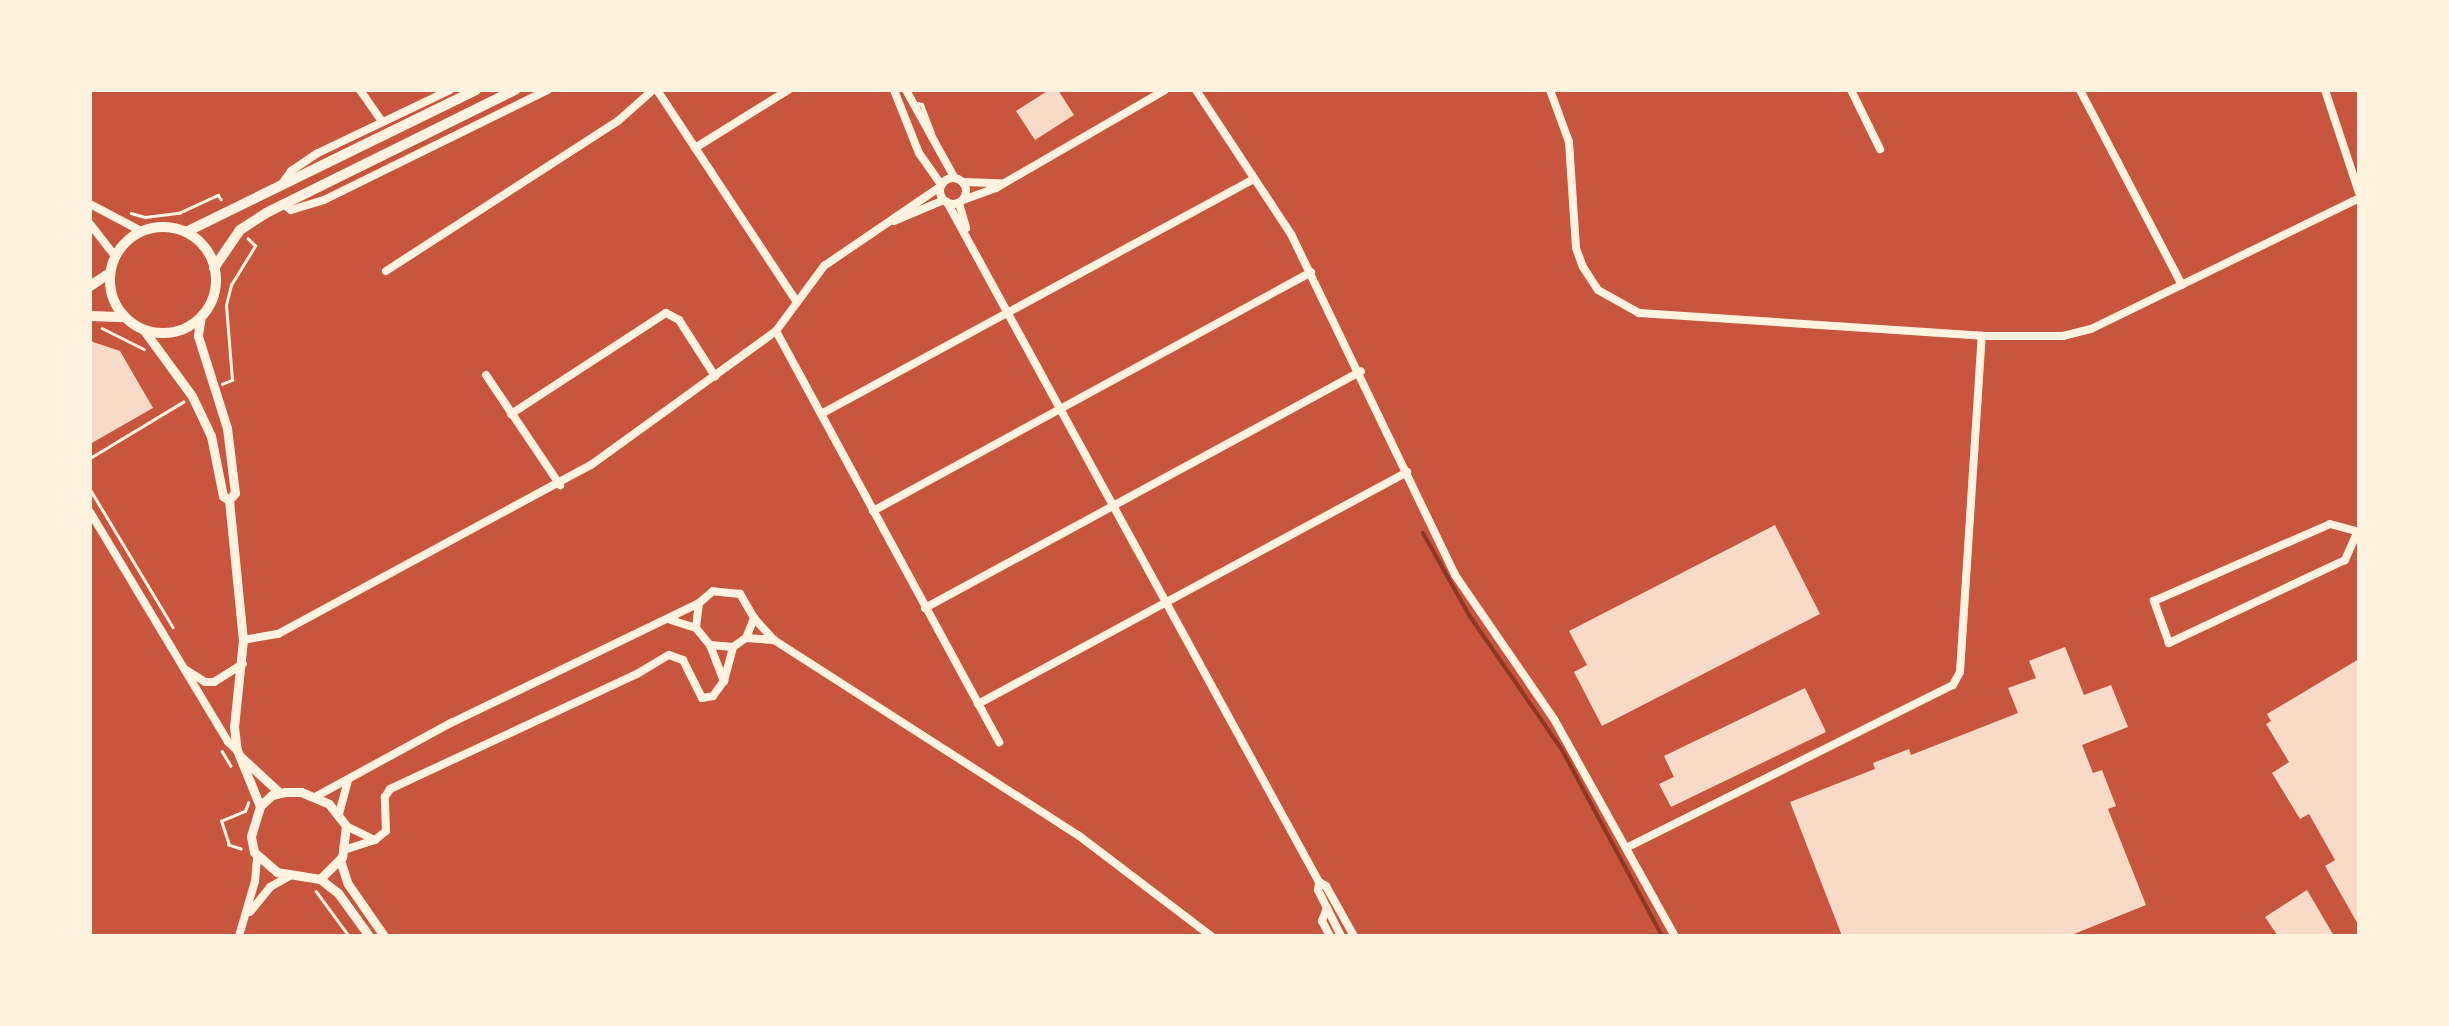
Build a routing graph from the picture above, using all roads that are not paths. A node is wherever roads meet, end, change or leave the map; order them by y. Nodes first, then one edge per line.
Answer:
1 (360, 90) edge
2 (450, 90) edge
3 (476, 90) edge
4 (520, 90) edge
5 (548, 90) edge
6 (655, 90) edge
7 (788, 90) edge
8 (894, 90) edge
9 (906, 90) edge
10 (1165, 90) edge
11 (1196, 90) edge
12 (1550, 90) edge
13 (1850, 90) edge
14 (2080, 90) edge
15 (2325, 90) edge
16 (382, 122) junction
17 (696, 148) junction
18 (1880, 149) dead end
19 (954, 178) junction
20 (1253, 179) junction
21 (963, 182) junction
22 (1000, 183) junction
23 (280, 186) junction
24 (941, 186) junction
25 (2359, 195) edge
26 (945, 201) junction
27 (961, 201) junction
28 (90, 204) edge
29 (283, 204) junction
30 (894, 221) junction
31 (90, 224) edge
32 (141, 231) junction
33 (186, 232) junction
34 (969, 237) junction
35 (115, 256) junction
36 (214, 268) junction
37 (386, 271) dead end
38 (1311, 272) junction
39 (110, 273) junction
40 (2182, 284) junction
41 (90, 286) edge
42 (797, 302) junction
43 (1009, 312) junction
44 (91, 315) edge
45 (124, 316) junction
46 (202, 316) junction
47 (142, 329) junction
48 (776, 330) junction
49 (1982, 336) junction
50 (1361, 371) junction
51 (486, 375) dead end
52 (714, 376) junction
53 (1062, 410) junction
54 (512, 414) junction
55 (821, 414) junction
56 (1407, 472) junction
57 (560, 485) junction
58 (229, 500) junction
59 (1114, 506) junction
60 (873, 511) junction
61 (90, 512) edge
62 (2358, 533) edge
63 (699, 603) junction
64 (1166, 603) junction
65 (925, 608) junction
66 (754, 618) junction
67 (671, 620) junction
68 (696, 628) junction
69 (746, 638) junction
70 (243, 640) junction
71 (774, 640) junction
72 (710, 645) junction
73 (733, 647) junction
74 (243, 664) junction
75 (186, 670) junction
76 (724, 681) junction
77 (978, 704) junction
78 (999, 742) dead end
79 (238, 753) junction
80 (348, 781) junction
81 (280, 793) junction
82 (316, 797) junction
83 (260, 806) junction
84 (340, 814) junction
85 (346, 826) junction
86 (374, 840) junction
87 (1628, 847) junction
88 (252, 855) junction
89 (342, 855) junction
90 (290, 876) junction
91 (1320, 882) junction
92 (317, 884) junction
93 (1327, 908) junction
94 (248, 915) junction
95 (239, 936) edge
96 (369, 936) edge
97 (384, 936) edge
98 (1210, 936) edge
99 (1330, 936) edge
100 (1341, 936) edge
101 (1354, 936) edge
102 (1675, 936) edge

1 - 16 street
2 - 16 street
3 - 23 main road
4 - 29 main road
5 - 29 street
6 - 17 street
6 - 37 street
7 - 17 street
8 - 24 street
9 - 19 street
10 - 22 street
11 - 20 street
12 - 49 street
13 - 18 street
14 - 40 street
15 - 25 street
16 - 23 street
17 - 42 street
19 - 21 street
19 - 24 street
20 - 38 street
20 - 43 street
21 - 22 street
21 - 27 street
22 - 27 street
23 - 33 main road
24 - 26 street
24 - 30 street
25 - 40 street
26 - 27 street
26 - 30 street
26 - 34 street
27 - 34 street
28 - 32 street
29 - 36 main road
30 - 42 street
31 - 35 street
32 - 33 main road
32 - 35 main road
33 - 36 main road
34 - 43 street
35 - 39 main road
36 - 46 main road
38 - 50 street
38 - 53 street
39 - 41 main road
39 - 45 main road
40 - 49 street
42 - 48 street
43 - 53 street
43 - 55 street
44 - 45 main road
45 - 47 main road
46 - 47 main road
46 - 58 street
47 - 58 street
48 - 52 street
48 - 55 street
49 - 87 street
50 - 56 street
50 - 59 street
51 - 54 street
52 - 54 street
52 - 57 street
53 - 59 street
53 - 60 street
54 - 57 street
55 - 60 street
56 - 64 street
56 - 87 street
57 - 70 street
58 - 70 street
59 - 64 street
59 - 65 street
60 - 65 street
61 - 75 street
62 - 62 street
63 - 66 street
63 - 67 street
63 - 68 street
64 - 77 street
64 - 91 street
65 - 77 street
66 - 69 street
66 - 71 street
67 - 68 street
67 - 80 street
68 - 72 street
69 - 71 street
69 - 73 street
70 - 74 street
71 - 98 street
72 - 73 street
72 - 76 street
73 - 76 street
74 - 75 street
74 - 79 street
75 - 79 street
76 - 86 street
77 - 78 street
79 - 81 street
79 - 83 street
80 - 82 street
80 - 84 street
81 - 82 street
81 - 83 street
82 - 84 street
83 - 88 street
84 - 85 street
85 - 86 street
85 - 89 street
86 - 89 street
87 - 102 street
88 - 90 street
88 - 94 street
89 - 92 street
89 - 97 street
90 - 92 street
90 - 94 street
91 - 93 street
91 - 101 street
92 - 96 street
93 - 99 street
93 - 100 street
94 - 95 street

